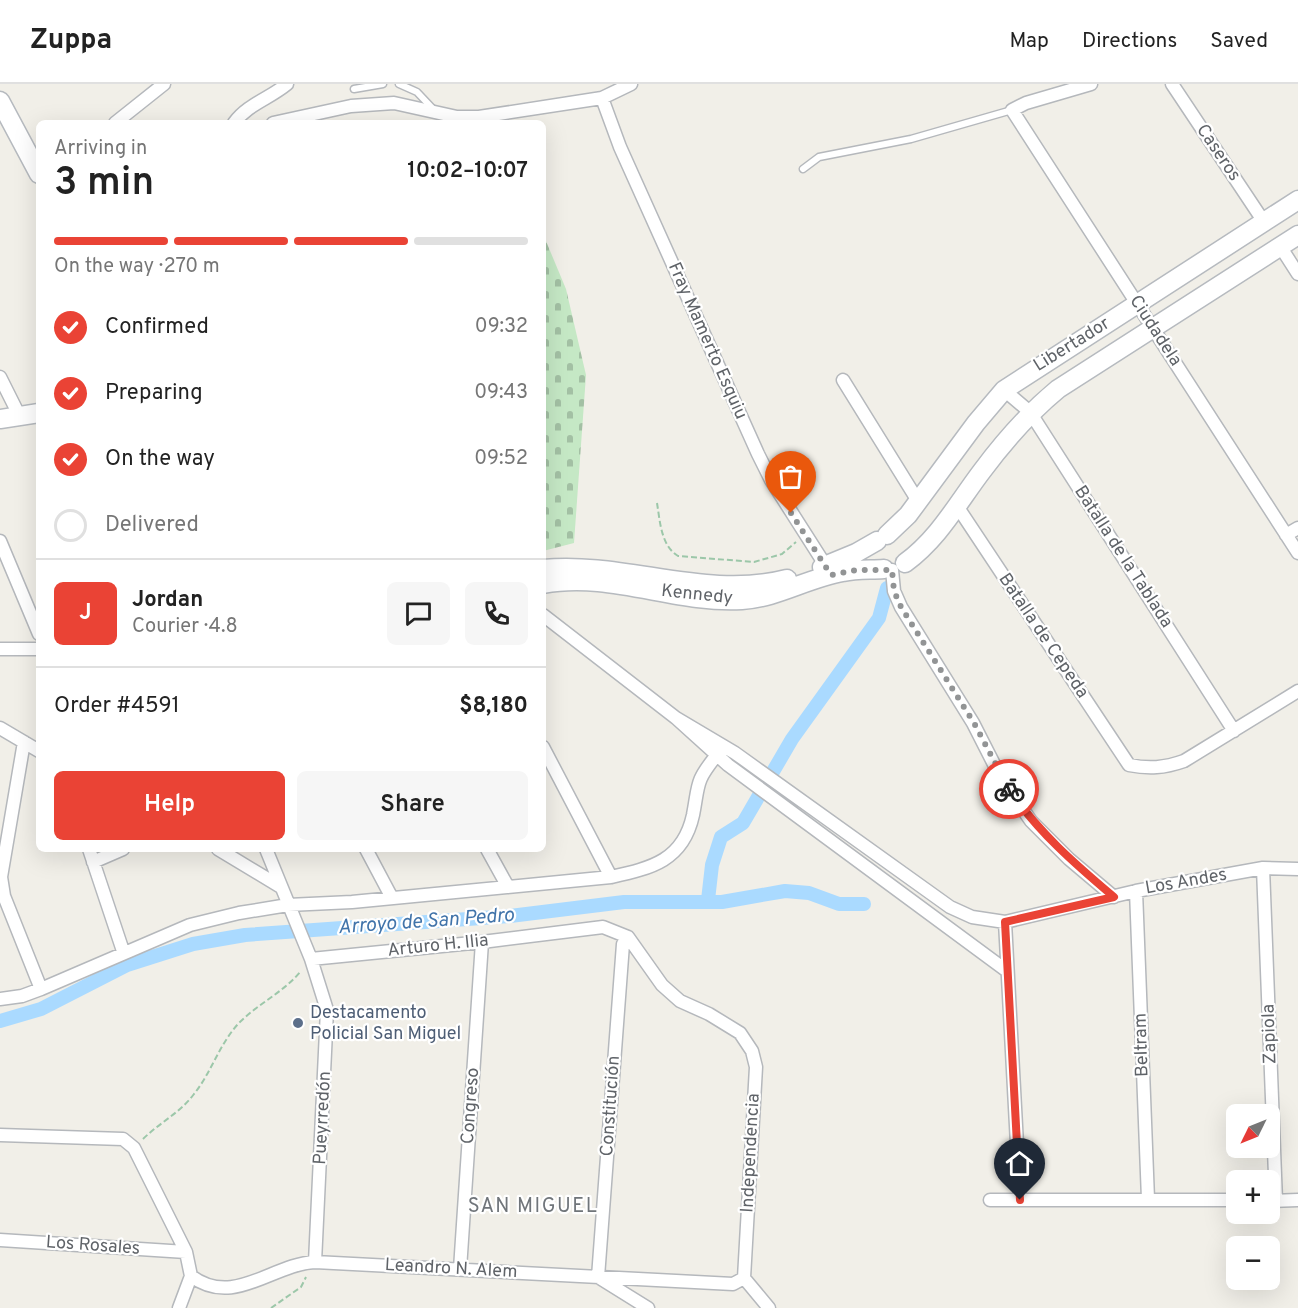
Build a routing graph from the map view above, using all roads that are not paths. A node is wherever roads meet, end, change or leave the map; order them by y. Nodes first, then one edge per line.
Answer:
1 (164, 84) edge
2 (287, 84) edge
3 (383, 84) edge
4 (399, 84) edge
5 (631, 84) edge
6 (1090, 84) edge
7 (1172, 84) edge
8 (354, 89) dead end
9 (602, 98) junction
10 (0, 101) edge
11 (1012, 110) junction
12 (436, 112) junction
13 (119, 120) edge
14 (236, 120) edge
15 (287, 120) edge
16 (36, 167) edge
17 (803, 169) dead end
18 (1298, 200) edge
19 (1264, 222) junction
20 (1298, 235) edge
21 (1280, 246) junction
22 (1298, 274) edge
23 (1137, 304) junction
24 (1153, 328) junction
25 (0, 377) edge
26 (843, 380) dead end
27 (1004, 390) junction
28 (1030, 412) junction
29 (36, 413) edge
30 (19, 415) junction
31 (0, 419) edge
32 (918, 501) junction
33 (957, 506) junction
34 (1298, 528) edge
35 (1286, 535) junction
36 (882, 538) junction
37 (0, 541) edge
38 (1298, 553) edge
39 (893, 567) junction
40 (546, 568) edge
41 (828, 571) junction
42 (546, 584) edge
43 (546, 621) edge
44 (36, 627) edge
45 (0, 649) edge
46 (36, 649) edge
47 (1298, 691) edge
48 (676, 718) junction
49 (0, 728) edge
50 (1234, 731) junction
51 (24, 742) junction
52 (36, 748) edge
53 (546, 753) edge
54 (716, 756) junction
55 (90, 852) edge
56 (116, 852) edge
57 (223, 852) edge
58 (267, 852) edge
59 (368, 852) edge
60 (489, 852) edge
61 (93, 862) junction
62 (1263, 868) junction
63 (1298, 869) edge
64 (610, 876) junction
65 (282, 887) junction
66 (508, 887) junction
67 (1136, 891) junction
68 (4, 896) junction
69 (1114, 897) junction
70 (392, 898) junction
71 (288, 905) junction
72 (0, 909) edge
73 (1005, 922) junction
74 (628, 937) junction
75 (482, 942) junction
76 (123, 951) junction
77 (311, 958) junction
78 (1006, 971) junction
79 (41, 989) junction
80 (0, 999) edge
81 (0, 1135) edge
82 (1272, 1170) edge
83 (1148, 1198) junction
84 (990, 1200) dead end
85 (1020, 1200) junction
86 (1226, 1200) edge
87 (1298, 1200) edge
88 (1280, 1201) edge
89 (0, 1240) edge
90 (186, 1252) junction
91 (315, 1262) junction
92 (460, 1269) junction
93 (192, 1276) junction
94 (598, 1276) junction
95 (744, 1278) junction
96 (179, 1308) edge
97 (648, 1308) edge
98 (769, 1308) edge

1 - 13 street
2 - 14 street
3 - 8 lane
4 - 12 lane
5 - 9 street
6 - 11 street
7 - 19 street, Caseros
9 - 12 street
9 - 41 street, Fray Mamerto Esquiu
10 - 16 street
11 - 17 lane
11 - 23 street, Ciudadela
12 - 15 street
18 - 19 street, Libertador
19 - 23 street, Libertador
20 - 21 street, Libertador
21 - 22 street
21 - 24 street, Libertador
23 - 24 street, Ciudadela
23 - 27 street, Libertador
24 - 28 street, Libertador
24 - 35 street, Ciudadela
25 - 30 street
26 - 32 street
27 - 28 street, Batalla de la Tablada
27 - 32 street, Libertador
28 - 33 street, Libertador
28 - 50 street, Batalla de la Tablada
29 - 30 street
30 - 31 street
32 - 36 street, Libertador
33 - 39 street, Libertador
33 - 50 street, Batalla de Cepeda
34 - 35 street
35 - 38 street, Ciudadela
36 - 39 street
36 - 39 street
36 - 41 street, Kennedy
37 - 44 street
39 - 41 street, Kennedy
39 - 69 street
40 - 41 street, Kennedy
41 - 42 street, Kennedy
43 - 48 street
45 - 46 street
47 - 50 street
48 - 54 street
48 - 73 street
49 - 51 street
51 - 52 street
51 - 68 street
53 - 64 street
54 - 64 street
54 - 78 street
55 - 61 street
56 - 61 street
57 - 65 street
58 - 65 street
59 - 70 street
60 - 66 street
61 - 76 street
62 - 63 street, Los Andes
62 - 67 street, Los Andes
62 - 82 street, Zapiola
64 - 66 street
65 - 71 street
66 - 70 street
67 - 69 street, Los Andes
67 - 83 street, Beltram
68 - 72 street
68 - 79 street
69 - 73 street, Los Andes
70 - 71 street
71 - 76 street
71 - 77 street, Pueyrredón
73 - 78 street
74 - 75 street, Arturo H. Ilia
74 - 94 street, Constitución
74 - 95 street, Independencia
75 - 77 street, Arturo H. Ilia
75 - 92 street, Congreso
76 - 79 street
77 - 91 street, Pueyrredón
78 - 85 street
79 - 80 street
81 - 90 street
83 - 85 street
83 - 86 street
84 - 85 street
87 - 88 street
89 - 90 street, Los Rosales
90 - 93 street
91 - 92 street, Leandro N. Alem
91 - 93 street, Leandro N. Alem
92 - 94 street, Leandro N. Alem
93 - 96 street
94 - 95 street, Leandro N. Alem
94 - 97 street
95 - 98 street

